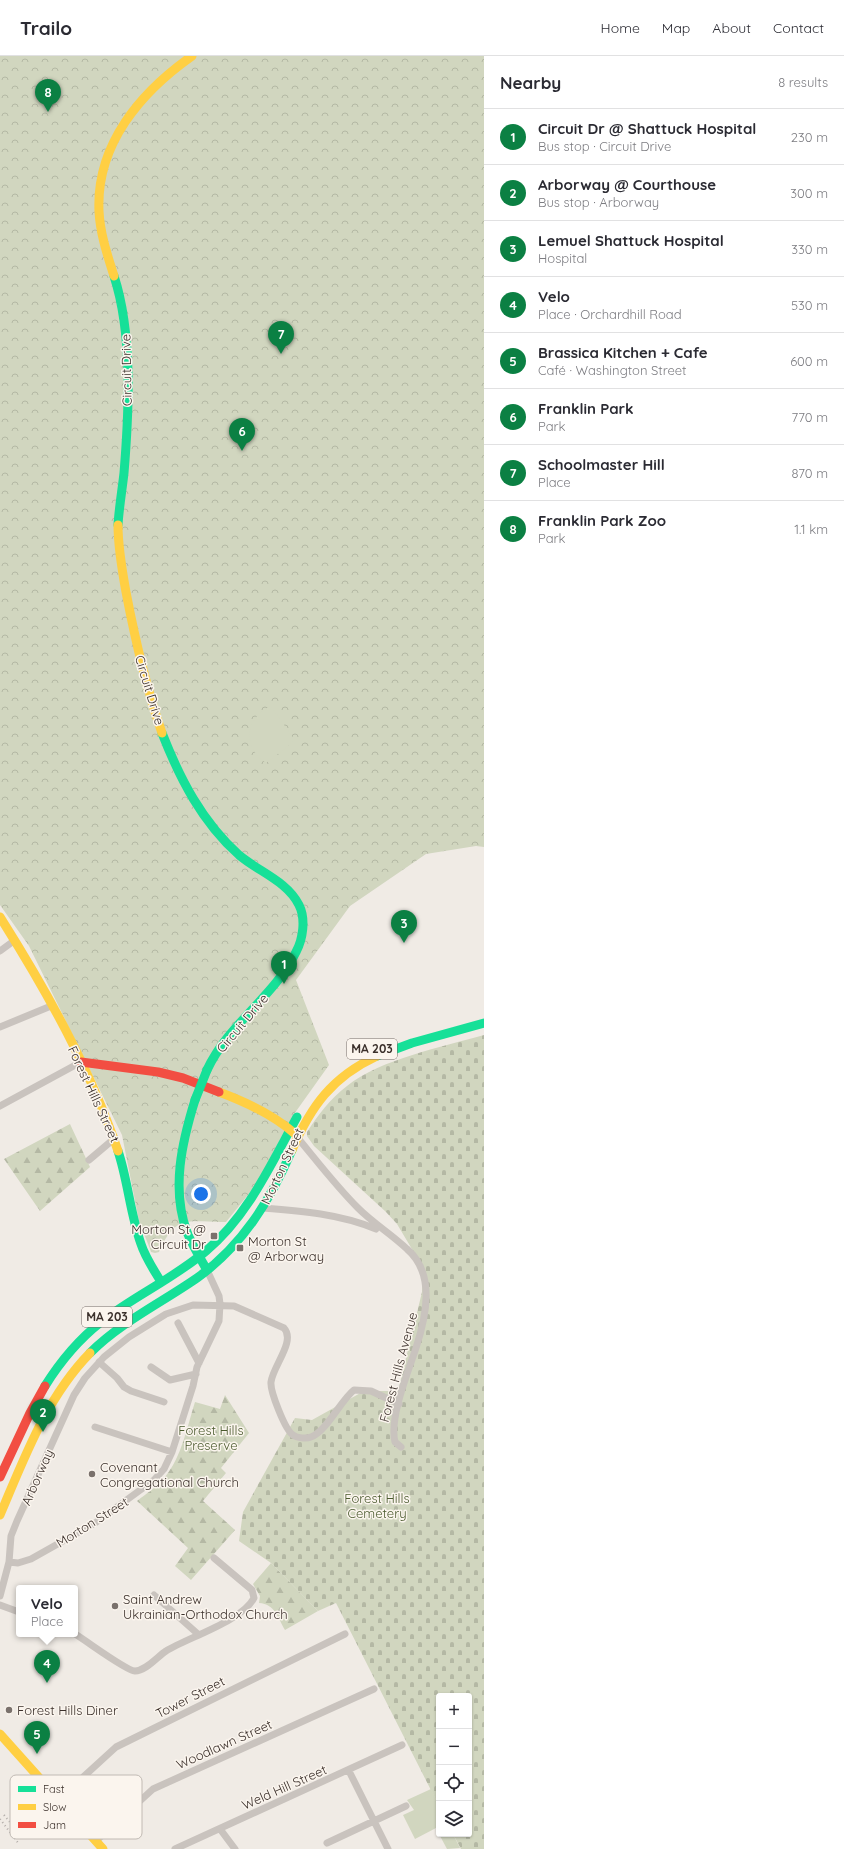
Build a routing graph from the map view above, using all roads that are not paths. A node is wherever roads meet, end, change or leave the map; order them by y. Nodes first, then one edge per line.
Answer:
1 (192, 56) edge
2 (0, 917) edge
3 (15, 940) junction
4 (0, 951) edge
5 (51, 1006) junction
6 (484, 1014) edge
7 (484, 1022) edge
8 (0, 1026) edge
9 (81, 1062) junction
10 (326, 1079) dead end
11 (0, 1106) edge
12 (301, 1110) dead end
13 (290, 1129) junction
14 (297, 1136) junction
15 (115, 1138) junction
16 (89, 1160) dead end
17 (263, 1208) junction
18 (387, 1234) junction
19 (200, 1256) junction
20 (207, 1270) junction
21 (161, 1282) junction
22 (220, 1304) junction
23 (178, 1323) dead end
24 (99, 1362) junction
25 (199, 1363) junction
26 (152, 1367) dead end
27 (196, 1374) junction
28 (164, 1402) dead end
29 (398, 1404) junction
30 (95, 1427) dead end
31 (401, 1447) dead end
32 (172, 1452) junction
33 (1, 1475) edge
34 (12, 1488) junction
35 (0, 1515) edge
36 (214, 1558) dead end
37 (9, 1562) junction
38 (154, 1595) dead end
39 (0, 1596) edge
40 (0, 1605) edge
41 (16, 1611) edge
42 (345, 1634) dead end
43 (199, 1635) junction
44 (78, 1636) edge
45 (374, 1689) dead end
46 (0, 1734) edge
47 (402, 1746) dead end
48 (349, 1771) junction
49 (36, 1775) edge
50 (85, 1775) edge
51 (142, 1799) edge
52 (406, 1806) dead end
53 (374, 1821) junction
54 (220, 1828) junction
55 (96, 1841) edge
56 (327, 1843) dead end
57 (103, 1849) edge
58 (174, 1849) edge
59 (235, 1849) edge
60 (388, 1849) edge

1 - 19 main road, Circuit Drive, bridge
2 - 3 main road, Forest Hills Street
3 - 4 street
3 - 5 main road, Forest Hills Street
5 - 8 street
5 - 9 main road, Forest Hills Street
6 - 10 main road, MA 203
7 - 14 main road, Morton Street / MA 203
9 - 11 street
9 - 13 main road
9 - 15 main road, Forest Hills Street
12 - 13 main road, Morton Street / MA 203
13 - 14 main road
13 - 19 main road, Morton Street / MA 203
14 - 17 main road, Morton Street / MA 203
14 - 18 street, Forest Hills Avenue
15 - 16 street
15 - 21 main road, Forest Hills Street
17 - 18 street, Forest Hills Avenue
17 - 20 main road, Morton Street / MA 203
18 - 29 street, Forest Hills Avenue
19 - 20 main road, Circuit Drive
19 - 21 main road, MA 203
20 - 22 street, Morton Street
20 - 34 main road, Arborway / MA 203
21 - 33 main road, MA 203
22 - 24 street, Arborway
22 - 25 street, Morton Street
22 - 29 street, Arborway
23 - 25 street
24 - 28 street
24 - 37 street, Arborway
25 - 27 street, Morton Street
26 - 27 street
27 - 32 street, Morton Street
29 - 31 street, Forest Hills Avenue
30 - 32 street
32 - 37 street, Morton Street
33 - 34 main road
34 - 35 main road, Arborway / MA 203
36 - 43 street
37 - 39 street, Arborway
38 - 43 street
40 - 41 street
42 - 50 street, Tower Street
43 - 44 street
45 - 51 street, Woodlawn Street
46 - 49 main road
47 - 48 street, Weld Hill Street
48 - 53 street
48 - 54 street, Weld Hill Street
52 - 53 street
53 - 56 street
53 - 60 street
54 - 58 street, Weld Hill Street
54 - 59 street
55 - 57 main road

